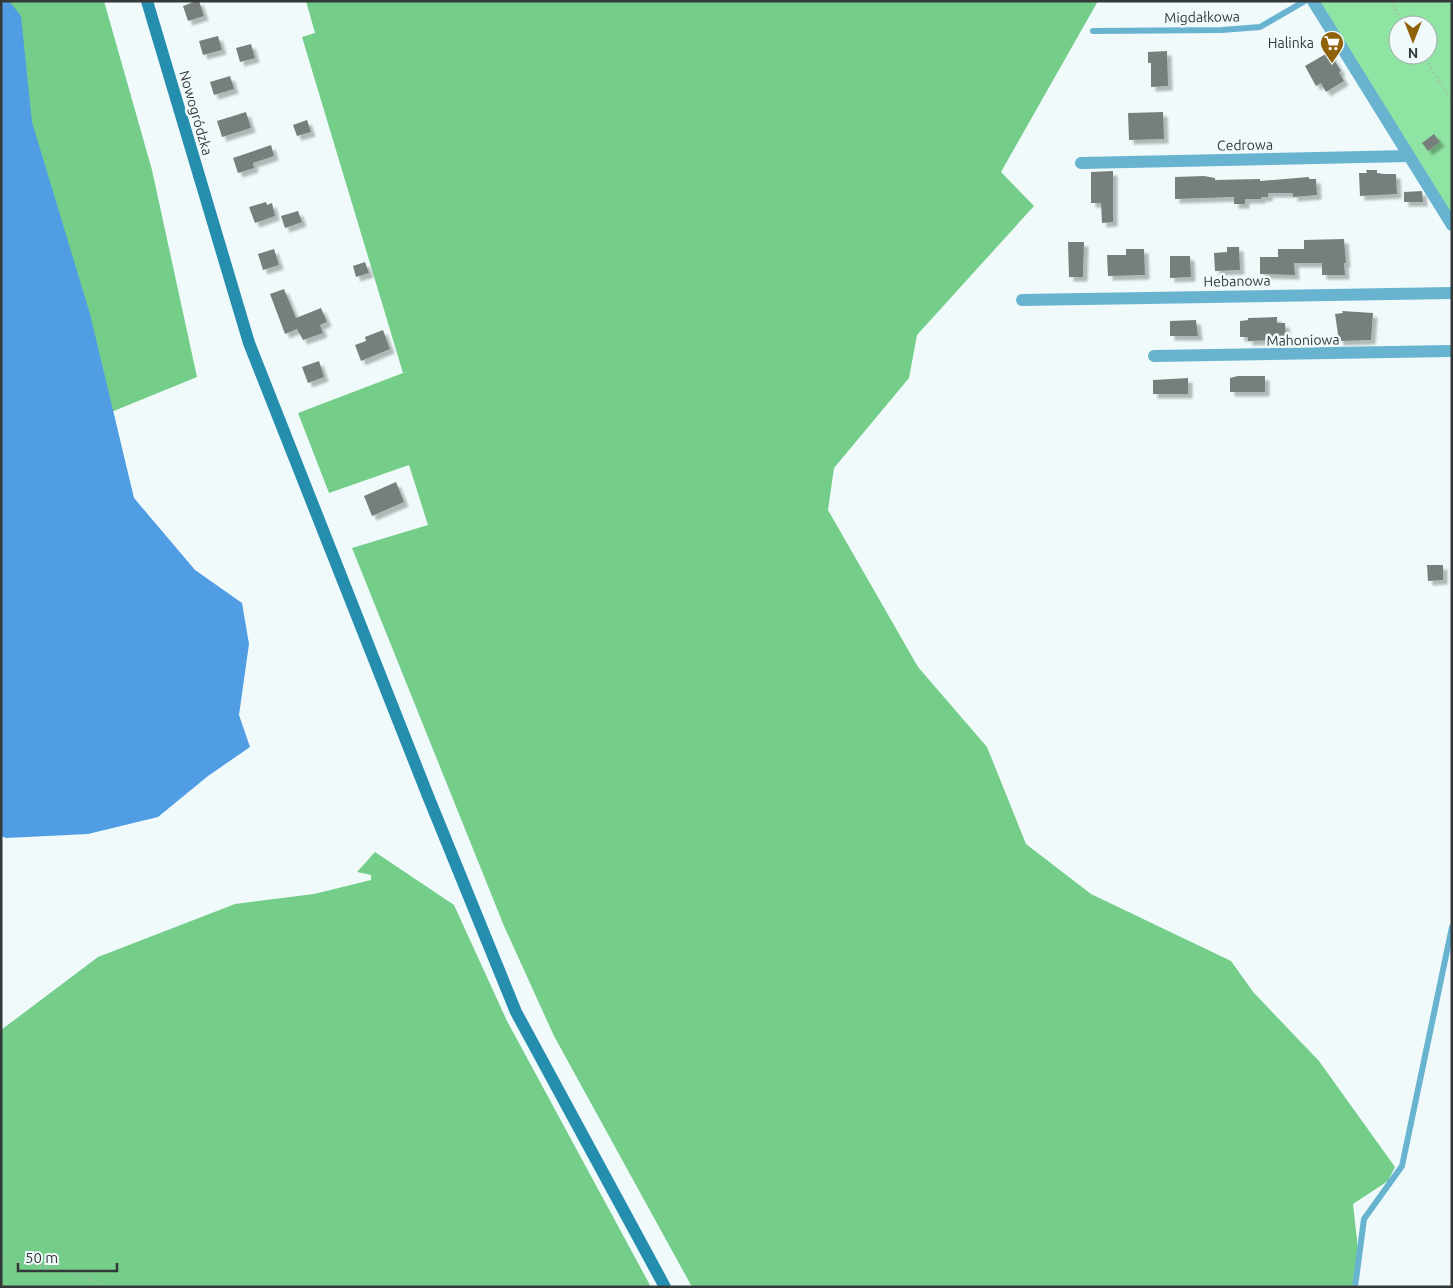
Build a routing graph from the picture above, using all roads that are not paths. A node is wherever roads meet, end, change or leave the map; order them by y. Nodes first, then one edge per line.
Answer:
1 (147, 1) edge
2 (1305, 1) edge
3 (1313, 1) edge
4 (1093, 31) dead end
5 (1409, 156) junction
6 (1081, 164) dead end
7 (1452, 225) edge
8 (1452, 293) edge
9 (1022, 300) dead end
10 (1452, 351) edge
11 (1154, 356) dead end
12 (1452, 927) edge
13 (665, 1287) edge
14 (1355, 1287) edge

1 - 13 main road, Nowogródzka
2 - 4 lane, Migdałkowa
3 - 5 street
5 - 6 street, Cedrowa
5 - 7 street
8 - 9 street, Hebanowa
10 - 11 street, Mahoniowa
12 - 14 lane

